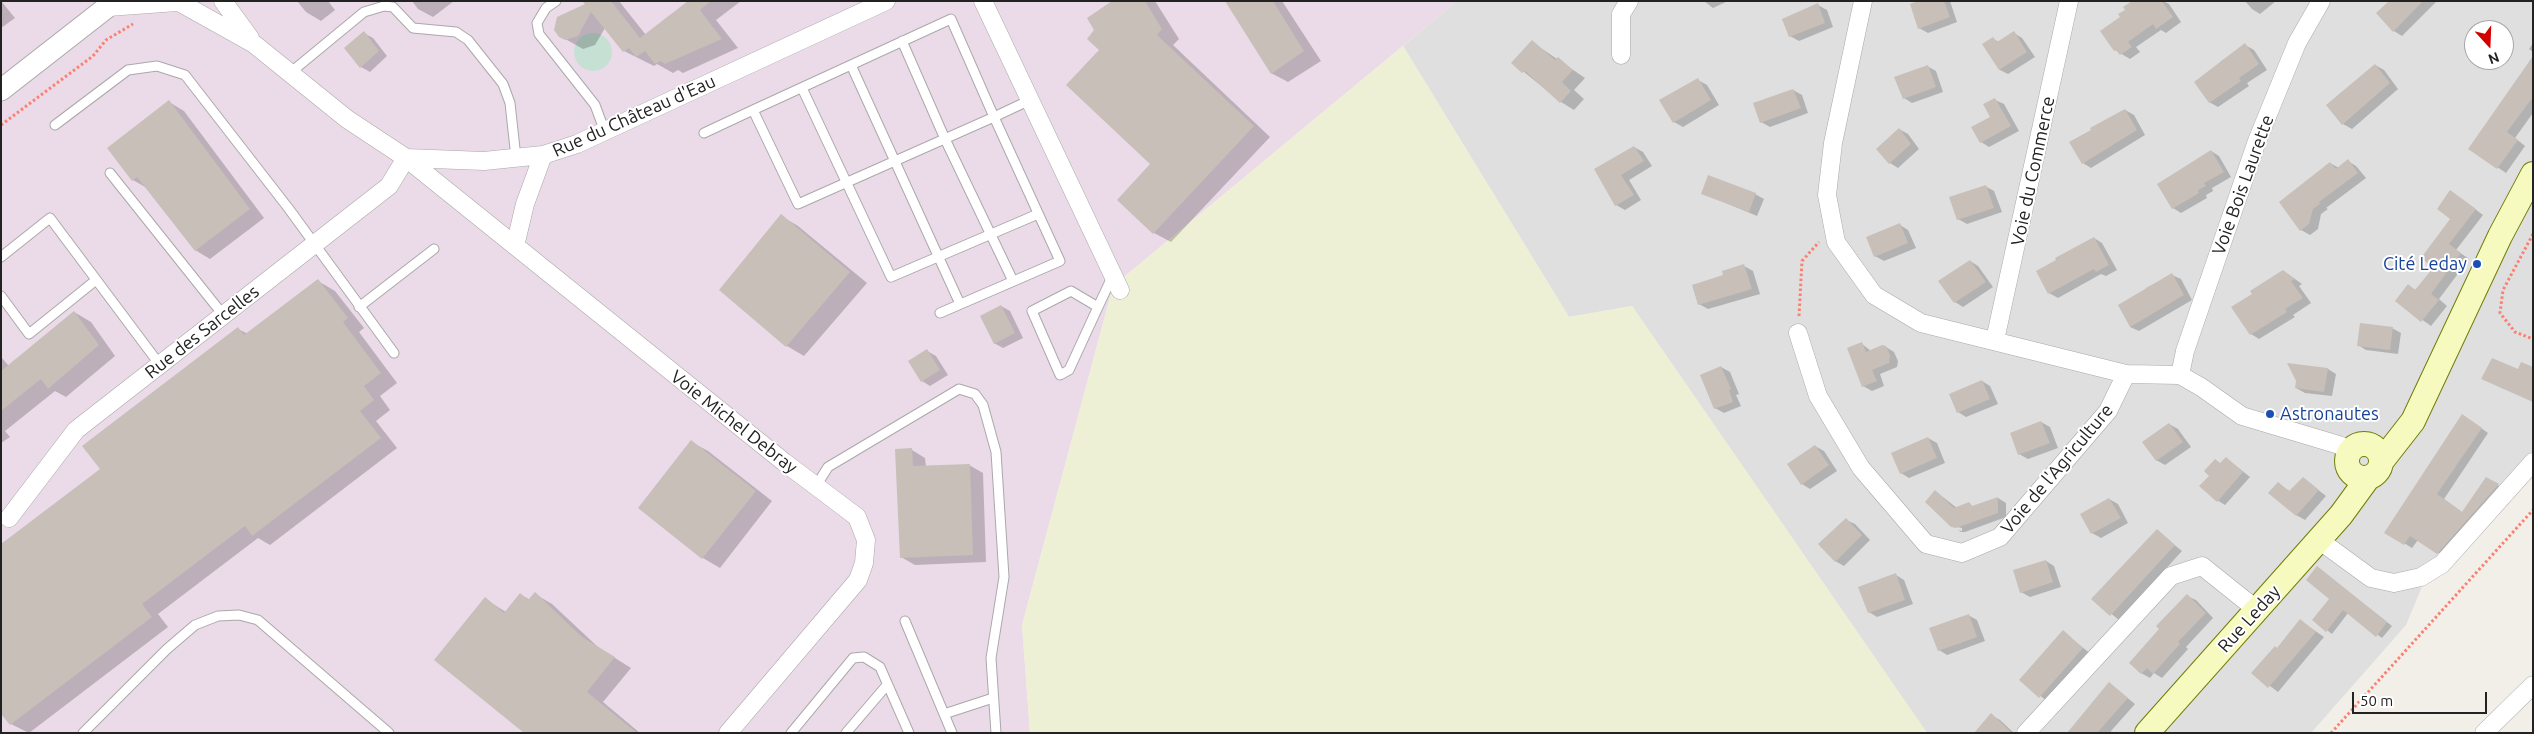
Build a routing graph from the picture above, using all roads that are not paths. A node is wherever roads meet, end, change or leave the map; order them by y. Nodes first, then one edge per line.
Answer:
1 (223, 1) edge
2 (886, 1) edge
3 (983, 1) edge
4 (1629, 1) edge
5 (1863, 1) edge
6 (2069, 1) edge
7 (2321, 1) edge
8 (177, 2) edge
9 (552, 2) edge
10 (101, 7) edge
11 (902, 41) junction
12 (254, 44) junction
13 (1621, 55) dead end
14 (851, 65) junction
15 (290, 73) junction
16 (802, 88) junction
17 (1, 90) edge
18 (1030, 100) junction
19 (753, 110) junction
20 (994, 117) junction
21 (55, 125) dead end
22 (605, 132) junction
23 (704, 132) dead end
24 (945, 139) junction
25 (542, 155) junction
26 (406, 158) junction
27 (516, 158) junction
28 (896, 161) junction
29 (110, 173) dead end
30 (2533, 174) edge
31 (847, 182) junction
32 (1038, 214) junction
33 (990, 234) junction
34 (314, 246) junction
35 (515, 246) junction
36 (434, 249) dead end
37 (938, 256) junction
38 (1, 257) edge
39 (96, 280) junction
40 (1013, 282) junction
41 (1116, 283) joint
42 (1, 296) edge
43 (960, 304) junction
44 (359, 306) junction
45 (1098, 307) junction
46 (940, 313) dead end
47 (224, 316) junction
48 (1798, 333) road end
49 (1995, 340) junction
50 (394, 353) dead end
51 (160, 365) junction
52 (2126, 374) junction
53 (2180, 375) junction
54 (2371, 459) junction
55 (2533, 462) edge
56 (816, 486) junction
57 (5, 521) edge
58 (2319, 540) junction
59 (2257, 610) junction
60 (905, 621) dead end
61 (887, 685) junction
62 (2533, 685) edge
63 (993, 698) junction
64 (944, 714) junction
65 (2155, 728) edge
66 (906, 731) edge
67 (83, 733) edge
68 (389, 733) edge
69 (728, 733) edge
70 (791, 733) edge
71 (846, 733) edge
72 (952, 733) edge
73 (996, 733) edge
74 (2026, 733) edge
75 (2484, 733) edge

1 - 12 street
2 - 22 street, Rue du Château d'Eau
3 - 18 street
4 - 13 street
5 - 49 street
6 - 49 street, Voie du Commerce
7 - 53 street, Voie Bois Laurette
8 - 10 street
8 - 12 street
9 - 22 lane
10 - 17 street
11 - 14 lane
11 - 20 lane
11 - 24 lane
12 - 15 street
14 - 16 lane
14 - 28 lane
15 - 26 street
15 - 27 lane
16 - 19 lane
16 - 31 lane
18 - 20 lane
18 - 41 street
19 - 23 lane
19 - 31 lane
20 - 24 lane
20 - 32 lane
21 - 34 lane
22 - 25 street, Rue du Château d'Eau
24 - 28 lane
24 - 33 lane
25 - 27 street, Rue du Château d'Eau
25 - 35 street
26 - 27 street, Rue du Château d'Eau
26 - 34 street, Rue des Sarcelles
26 - 35 street, Voie Michel Debray
28 - 31 lane
28 - 37 lane
29 - 47 lane
30 - 54 main road, Rue Leday
31 - 37 lane
32 - 33 lane
32 - 40 lane
33 - 37 lane
33 - 40 lane
34 - 44 lane
34 - 47 street, Rue des Sarcelles
35 - 56 street, Voie Michel Debray
36 - 44 lane
37 - 43 lane
38 - 39 lane
39 - 42 lane
39 - 51 lane
40 - 43 lane
41 - 45 lane
43 - 46 lane
44 - 50 lane
45 - 45 lane
47 - 51 street, Rue des Sarcelles
48 - 52 street, Voie de l'Agriculture
49 - 52 street
51 - 57 street, Rue des Sarcelles
52 - 53 street
53 - 54 street
54 - 58 main road, Rue Leday
55 - 58 street
56 - 63 lane
56 - 69 street, Voie Michel Debray
58 - 59 main road, Rue Leday
59 - 65 main road, Rue Leday
59 - 74 street
60 - 64 lane
61 - 66 lane
61 - 70 lane
61 - 71 lane
62 - 75 street
63 - 64 lane
63 - 73 lane
64 - 72 lane
67 - 68 lane

